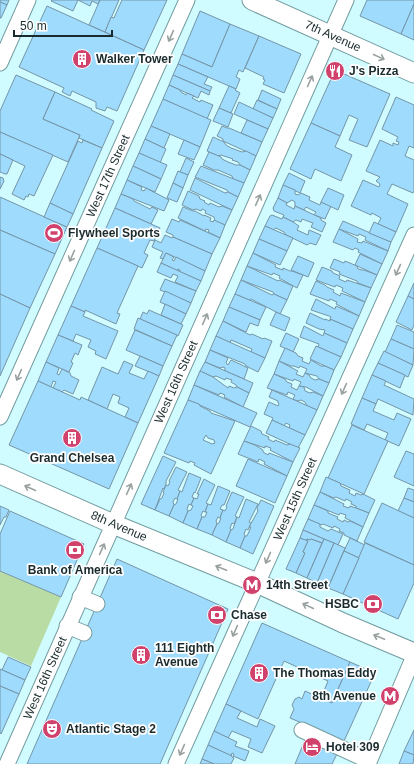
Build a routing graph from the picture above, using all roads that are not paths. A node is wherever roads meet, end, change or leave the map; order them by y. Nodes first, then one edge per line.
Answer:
1 (28, 0) edge
2 (187, 0) edge
3 (252, 0) edge
4 (346, 0) edge
5 (331, 35) junction
6 (0, 63) edge
7 (414, 73) edge
8 (414, 235) edge
9 (0, 417) edge
10 (0, 474) edge
11 (113, 524) junction
12 (257, 583) junction
13 (80, 598) junction
14 (97, 604) dead end
15 (68, 626) junction
16 (84, 634) dead end
17 (414, 653) edge
18 (414, 656) edge
19 (302, 730) dead end
20 (369, 762) edge
21 (7, 764) edge
22 (176, 764) edge

1 - 6 street
2 -> 9 street, West 17th Street
3 - 5 main road, 7th Avenue
4 - 5 street, West 16th Street
5 -> 7 main road, 7th Avenue
11 -> 5 street, West 16th Street
8 -> 12 street, West 15th Street
11 -> 10 main road, 8th Avenue
12 -> 11 main road, 8th Avenue
13 -> 11 street, West 16th Street
17 -> 12 main road, 8th Avenue
12 -> 22 street, West 15th Street
13 - 14 street
13 - 15 street, West 16th Street
15 - 16 street
15 - 21 street, West 16th Street
18 - 20 street
19 - 20 street

